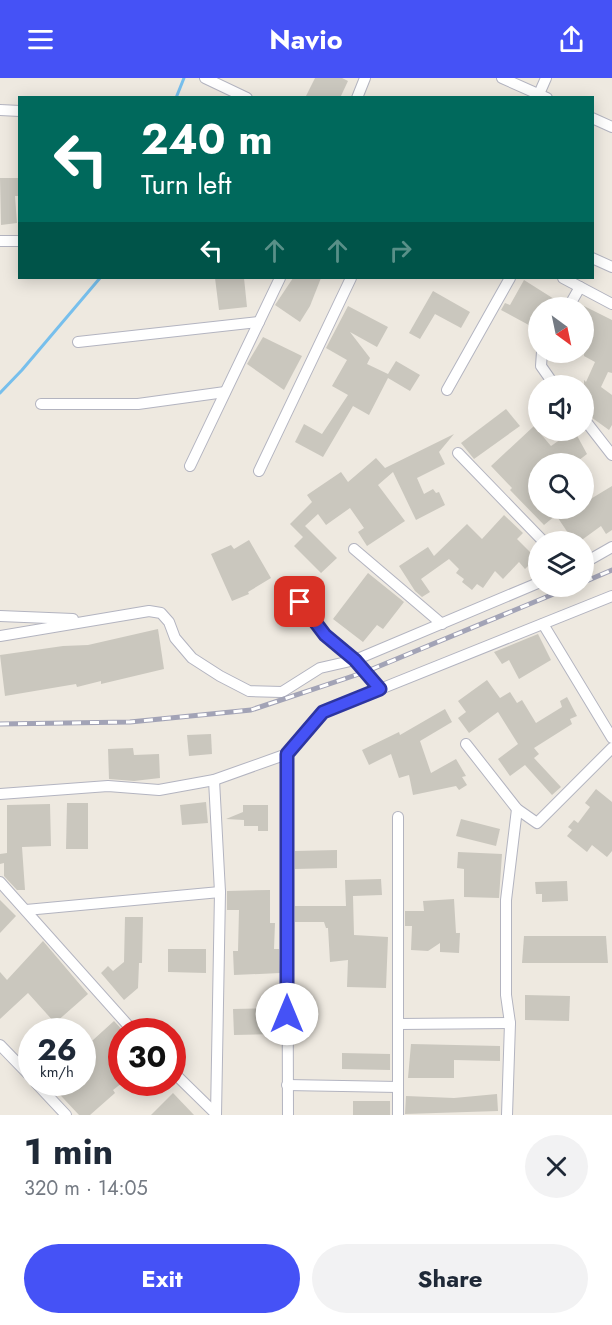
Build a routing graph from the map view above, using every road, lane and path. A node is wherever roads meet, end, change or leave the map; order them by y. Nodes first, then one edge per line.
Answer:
1 (365, 78) edge
2 (502, 78) edge
3 (546, 78) edge
4 (209, 79) edge
5 (243, 96) edge
6 (358, 96) edge
7 (543, 96) edge
8 (0, 110) edge
9 (18, 111) edge
10 (594, 119) edge
11 (612, 127) edge
12 (0, 241) edge
13 (18, 241) edge
14 (594, 259) edge
15 (612, 267) edge
16 (280, 279) edge
17 (351, 279) edge
18 (509, 279) edge
19 (565, 279) edge
20 (580, 287) junction
21 (574, 297) edge
22 (612, 304) edge
23 (259, 321) junction
24 (78, 342) dead end
25 (447, 390) dead end
26 (225, 392) junction
27 (41, 404) dead end
28 (594, 432) edge
29 (458, 453) dead end
30 (612, 455) edge
31 (190, 466) dead end
32 (259, 471) dead end
33 (533, 531) edge
34 (612, 547) edge
35 (354, 549) dead end
36 (594, 557) edge
37 (528, 587) edge
38 (285, 596) dead end
39 (612, 596) edge
40 (0, 616) edge
41 (94, 620) junction
42 (442, 624) junction
43 (543, 624) junction
44 (0, 636) edge
45 (355, 660) junction
46 (380, 689) junction
47 (612, 738) edge
48 (466, 744) dead end
49 (612, 748) edge
50 (287, 754) junction
51 (214, 780) junction
52 (0, 794) edge
53 (517, 809) junction
54 (398, 817) dead end
55 (0, 882) edge
56 (220, 892) junction
57 (26, 910) junction
58 (122, 1018) edge
59 (510, 1023) junction
60 (399, 1024) junction
61 (0, 1045) edge
62 (18, 1064) edge
63 (186, 1085) edge
64 (286, 1085) junction
65 (398, 1087) junction
66 (48, 1096) edge
67 (66, 1115) edge
68 (216, 1115) edge
69 (288, 1115) edge
70 (398, 1115) edge
71 (507, 1115) edge

1 - 6 street
2 - 7 street
3 - 7 street
4 - 5 street
8 - 9 street
10 - 11 street
12 - 13 street
14 - 15 street
16 - 23 street
17 - 32 street
18 - 25 street
19 - 20 street
20 - 21 street
20 - 22 street
23 - 24 street
23 - 26 street
26 - 27 street
26 - 31 street
28 - 30 street
29 - 33 street
34 - 36 street
35 - 42 street
37 - 42 street
38 - 45 street
39 - 43 street
40 - 41 street
41 - 44 street
41 - 45 street
42 - 45 street
43 - 46 street
43 - 47 street
45 - 46 street
46 - 50 street
48 - 53 street
49 - 53 street
50 - 51 street
50 - 64 street
51 - 52 street
51 - 56 street
53 - 59 street
54 - 60 street
55 - 57 street
56 - 57 street
56 - 68 street
57 - 58 street
59 - 60 street
59 - 71 street
60 - 65 street
61 - 62 street
63 - 68 street
64 - 65 street
64 - 69 street
65 - 70 street
66 - 67 street

